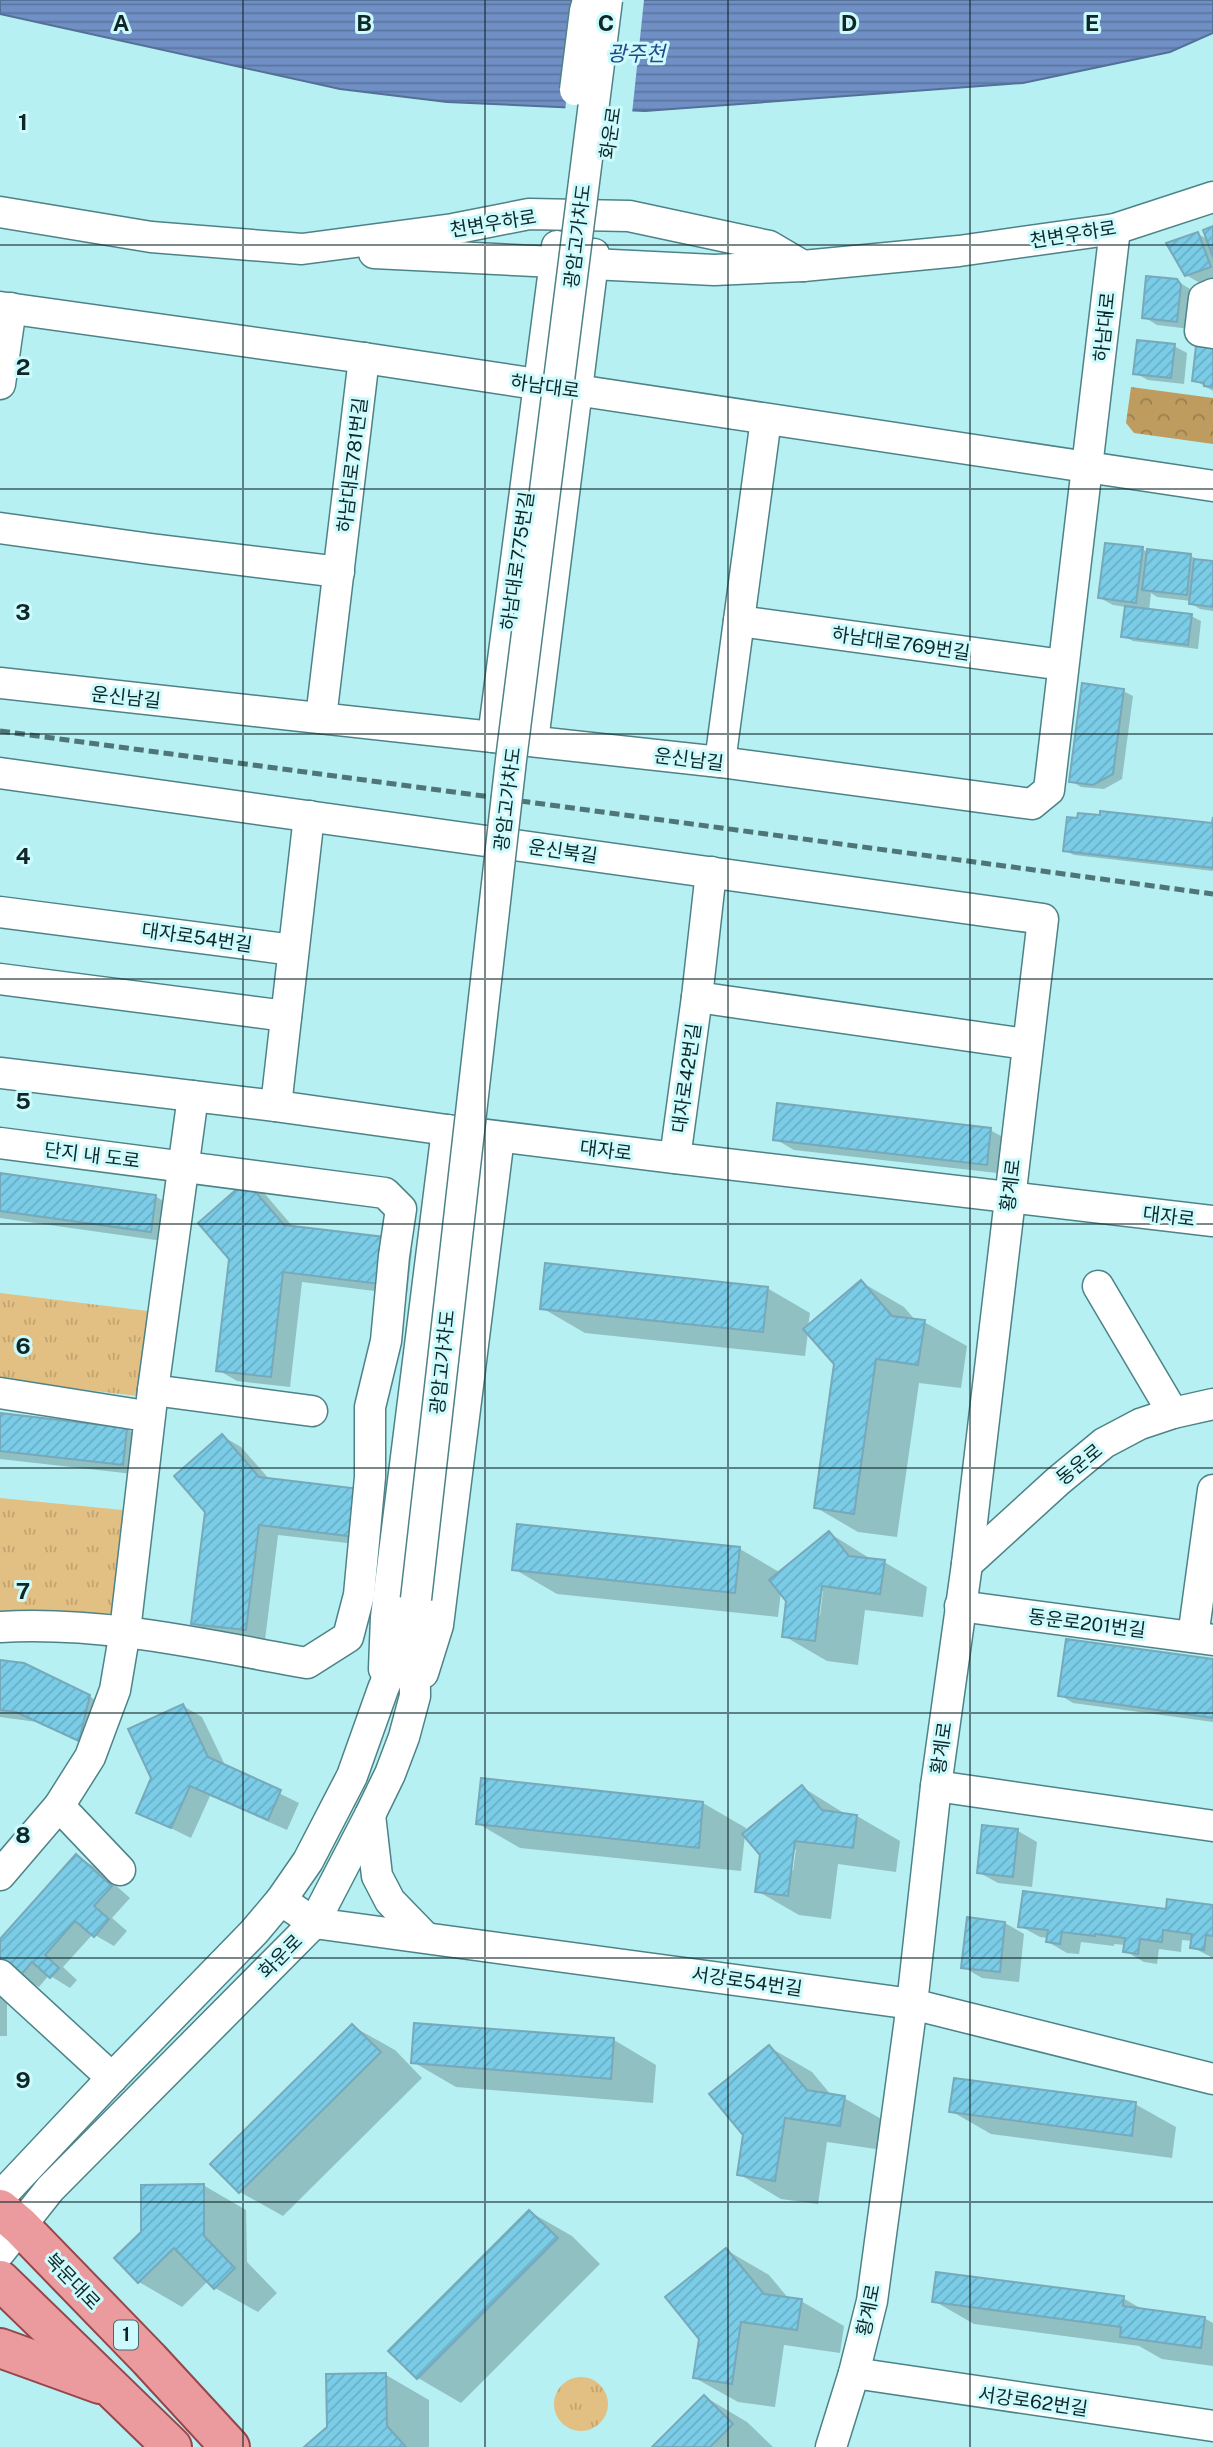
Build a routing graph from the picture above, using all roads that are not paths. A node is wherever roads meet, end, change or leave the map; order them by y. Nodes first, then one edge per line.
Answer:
1 (588, 0) edge
2 (607, 0) edge
3 (627, 0) edge
4 (1213, 197) edge
5 (0, 212) edge
6 (1115, 229) junction
7 (302, 249) junction
8 (556, 254) junction
9 (593, 259) junction
10 (803, 266) junction
11 (1213, 294) edge
12 (6, 308) edge
13 (1213, 333) edge
14 (365, 358) junction
15 (0, 384) edge
16 (540, 385) junction
17 (577, 390) junction
18 (766, 419) junction
19 (1089, 467) junction
20 (1213, 486) edge
21 (0, 528) edge
22 (339, 572) junction
23 (739, 621) junction
24 (1063, 665) junction
25 (0, 682) edge
26 (321, 718) junction
27 (494, 737) junction
28 (533, 741) junction
29 (720, 762) junction
30 (0, 773) edge
31 (309, 816) junction
32 (711, 872) junction
33 (0, 912) edge
34 (1043, 919) joint
35 (293, 950) junction
36 (0, 979) edge
37 (697, 997) junction
38 (286, 1016) junction
39 (1026, 1044) junction
40 (0, 1073) edge
41 (193, 1096) junction
42 (276, 1105) junction
43 (447, 1130) junction
44 (499, 1137) junction
45 (0, 1143) edge
46 (674, 1158) junction
47 (184, 1166) junction
48 (1008, 1197) junction
49 (1213, 1221) edge
50 (1098, 1286) dead end
51 (153, 1390) junction
52 (0, 1393) edge
53 (1213, 1404) edge
54 (312, 1411) dead end
55 (1173, 1413) junction
56 (133, 1414) dead end
57 (1213, 1490) edge
58 (967, 1564) junction
59 (960, 1606) junction
60 (415, 1608) junction
61 (0, 1627) edge
62 (125, 1631) junction
63 (1203, 1638) edge
64 (383, 1689) junction
65 (415, 1696) junction
66 (936, 1786) junction
67 (59, 1806) junction
68 (370, 1815) junction
69 (1213, 1826) edge
70 (120, 1870) dead end
71 (0, 1875) edge
72 (282, 1900) junction
73 (314, 1923) junction
74 (424, 1936) junction
75 (0, 1975) edge
76 (912, 2004) junction
77 (111, 2078) junction
78 (1213, 2079) edge
79 (5, 2221) edge
80 (0, 2280) edge
81 (0, 2348) edge
82 (854, 2373) junction
83 (112, 2388) junction
84 (1213, 2426) edge
85 (172, 2447) edge
86 (230, 2447) edge
87 (831, 2447) edge

1 - 8 street, 화운로, bridge
2 - 60 street, 광암고가차도, bridge
3 - 9 street, 화운로
4 - 6 street, 천변우하로
5 - 7 street, 천변우하로
6 - 10 street, 천변우하로
6 - 19 street, 하남대로
7 - 8 street, 천변우하로
7 - 10 street, 천변우하로
8 - 16 street, 화운로
9 - 10 street, 천변우하로
9 - 17 street, 화운로
11 - 13 street
12 - 14 street, 하남대로
12 - 15 street
14 - 16 street, 하남대로
14 - 22 street, 하남대로781번길
16 - 17 street, 하남대로
16 - 27 street, 하남대로775번길
17 - 18 street, 하남대로
17 - 28 street, 하남대로775번길
18 - 19 street, 하남대로
18 - 23 street
19 - 20 street, 하남대로
19 - 24 street, 운신남길
21 - 22 street
22 - 26 street, 하남대로781번길
23 - 24 street, 하남대로769번길
23 - 29 street
24 - 29 street, 운신남길
25 - 26 street, 운신남길
26 - 27 street, 운신남길
27 - 28 street, 운신남길
28 - 29 street, 운신남길
30 - 31 street, 운신북길
31 - 32 street, 운신북길
31 - 35 street
32 - 34 street, 운신북길
32 - 37 street, 대자로42번길
33 - 35 street, 대자로54번길
34 - 39 street, 황계로
35 - 38 street
36 - 38 street
37 - 39 street, 대자로42번길
37 - 46 street, 대자로42번길
38 - 42 street
39 - 48 street, 황계로
40 - 41 street, 대자로
41 - 42 street, 대자로
41 - 47 street
42 - 43 street, 대자로
43 - 44 street, 대자로
43 - 64 street
44 - 46 street, 대자로
44 - 65 street
45 - 47 street, 단지 내 도로
46 - 48 street, 대자로
47 - 51 street
47 - 62 street, 단지 내 도로
48 - 49 street, 대자로
48 - 58 street, 황계로
50 - 55 street
51 - 54 street
51 - 62 street
52 - 56 street
53 - 55 street, 동운로
55 - 58 street, 동운로
57 - 63 street
58 - 59 street, 황계로
59 - 63 street, 동운로201번길
59 - 66 street, 황계로
60 - 64 street, 화운로
60 - 65 street, 화운로
61 - 62 street
62 - 67 street
64 - 72 street, 화운로
65 - 68 street, 화운로
66 - 69 street
66 - 76 street, 황계로
67 - 70 street
67 - 71 street
68 - 73 street, 화운로
68 - 74 street
72 - 73 street, 서강로54번길
72 - 77 street, 화운로
73 - 74 street, 서강로54번길
73 - 79 street, 화운로
74 - 76 street, 서강로54번길
75 - 77 street
76 - 78 street, 서강로54번길
76 - 82 street, 황계로
77 - 79 street, 화운로
79 - 86 main road, 북문대로 / 1
80 - 83 main road, 1
81 - 83 main road
82 - 84 street, 서강로62번길
82 - 87 street, 황계로
83 - 85 main road, 1

